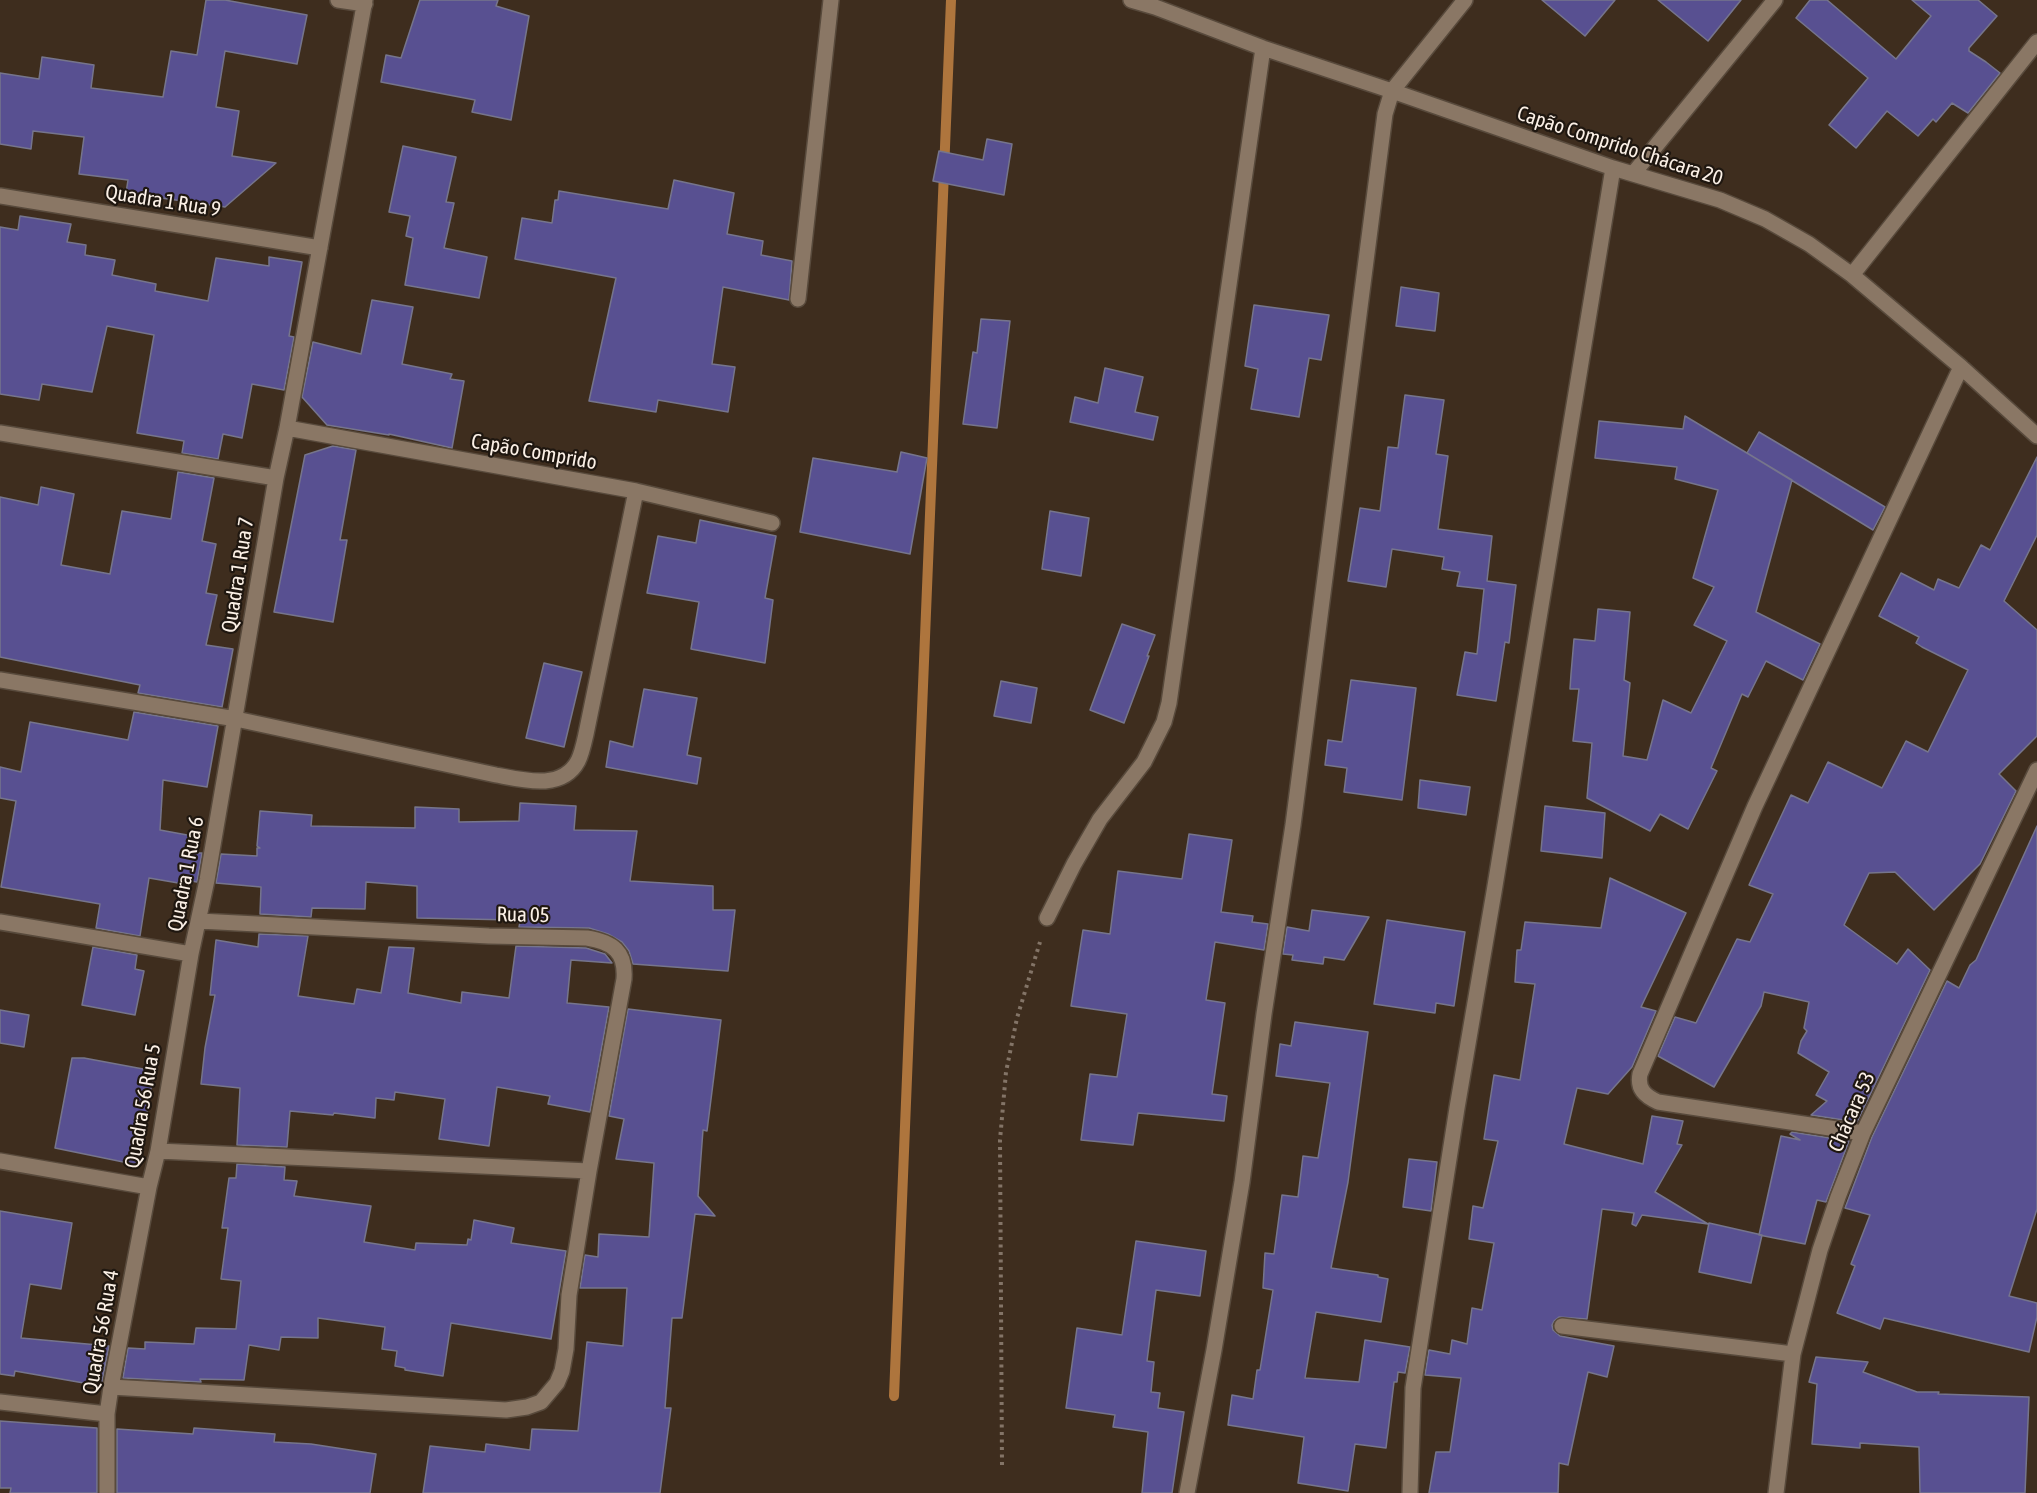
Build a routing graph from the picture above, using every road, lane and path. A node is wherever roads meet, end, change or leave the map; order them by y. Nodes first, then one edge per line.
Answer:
1 (338, 0) edge
2 (831, 0) edge
3 (1131, 0) edge
4 (1465, 0) edge
5 (1775, 0) edge
6 (365, 2) edge
7 (1158, 4) edge
8 (2037, 42) edge
9 (1263, 48) junction
10 (1392, 91) junction
11 (1613, 168) junction
12 (1633, 174) junction
13 (0, 196) edge
14 (320, 248) junction
15 (1852, 275) junction
16 (798, 298) dead end
17 (1960, 367) junction
18 (287, 428) junction
19 (0, 433) edge
20 (2037, 436) edge
21 (276, 478) junction
22 (636, 491) junction
23 (772, 523) dead end
24 (0, 680) edge
25 (236, 719) junction
26 (2037, 770) edge
27 (1047, 918) joint
28 (199, 921) junction
29 (0, 922) edge
30 (191, 954) junction
31 (1863, 1133) junction
32 (158, 1151) junction
33 (0, 1161) edge
34 (589, 1171) junction
35 (149, 1187) junction
36 (1562, 1326) dead end
37 (1793, 1354) junction
38 (111, 1387) junction
39 (0, 1402) edge
40 (107, 1414) junction
41 (1002, 1465) dead end
42 (107, 1493) edge
43 (1187, 1493) edge
44 (1409, 1493) edge
45 (1776, 1493) edge

1 - 6 street
2 - 16 street
3 - 7 street, Capão Comprido Chácara 20
4 - 10 street
5 - 12 street
6 - 14 street
7 - 9 street, Capão Comprido Chácara 20
8 - 15 street
9 - 10 street, Capão Comprido Chácara 20
9 - 27 street
10 - 11 street, Capão Comprido Chácara 20
10 - 43 street
11 - 12 street, Capão Comprido Chácara 20
11 - 44 street
12 - 15 street, Capão Comprido Chácara 20
13 - 14 street, Quadra 1 Rua 9
14 - 18 street
15 - 17 street, Capão Comprido Chácara 20
17 - 20 street, Capão Comprido Chácara 20
17 - 31 street
18 - 21 street
18 - 22 street, Capão Comprido
19 - 21 street
21 - 25 street, Quadra 1 Rua 7
22 - 23 street, Capão Comprido
22 - 25 street
24 - 25 street
25 - 28 street, Quadra 1 Rua 6
26 - 31 street, Chácara 53
27 - 41 path
28 - 30 street, Quadra 1 Rua 6
28 - 34 street, Rua 05
29 - 30 street, Quadra 1 Rua 6
30 - 32 street, Quadra 56 Rua 5
31 - 37 street, Chácara 53
32 - 34 street
32 - 35 street, Quadra 56 Rua 5
33 - 35 street, Quadra 56 Rua 5
34 - 38 street, Rua 05
35 - 38 street, Quadra 56 Rua 4
36 - 37 street
37 - 45 street, Chácara 53
38 - 40 street, Quadra 56 Rua 4
39 - 40 street, Quadra 56 Rua 4
40 - 42 street

